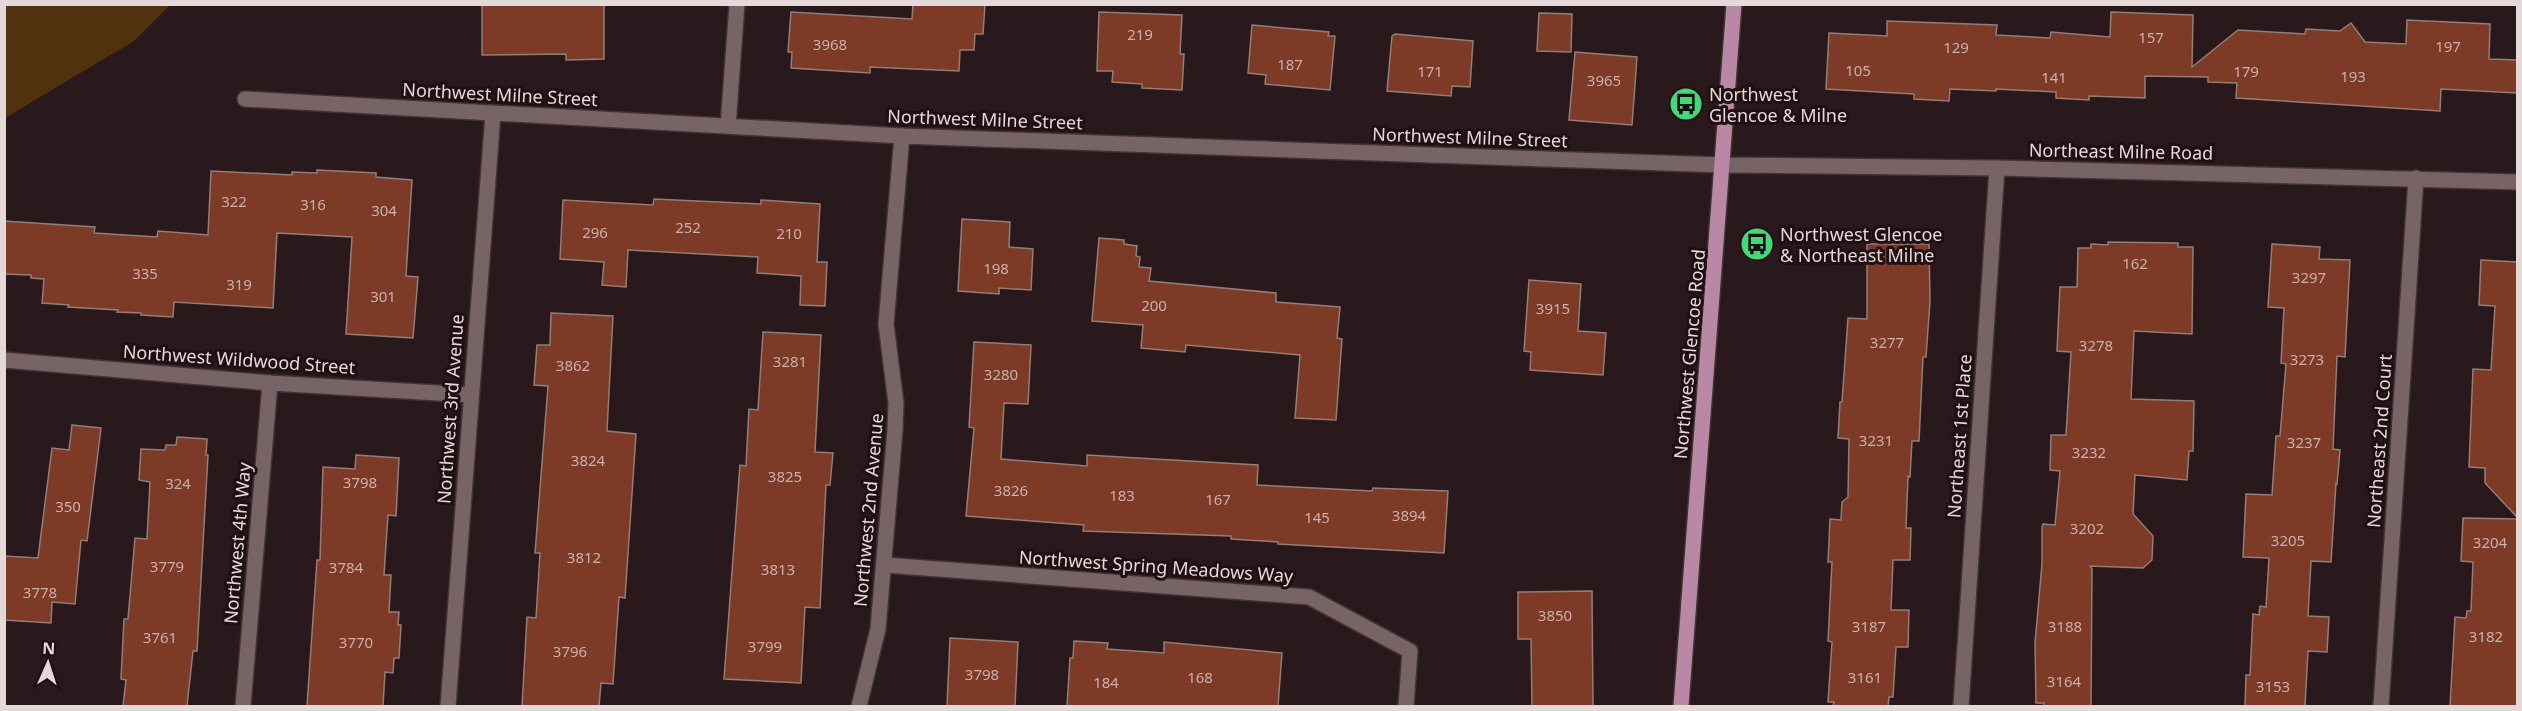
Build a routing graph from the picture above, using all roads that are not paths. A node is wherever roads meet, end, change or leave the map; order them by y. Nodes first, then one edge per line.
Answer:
1 (737, 4) edge
2 (1734, 4) edge
3 (245, 99) dead end
4 (493, 114) junction
5 (728, 126) junction
6 (902, 136) junction
7 (1723, 165) junction
8 (1997, 168) junction
9 (2416, 178) junction
10 (2517, 182) edge
11 (4, 360) edge
12 (270, 383) junction
13 (471, 395) junction
14 (885, 565) junction
15 (243, 706) edge
16 (448, 706) edge
17 (860, 706) edge
18 (1406, 706) edge
19 (1681, 706) edge
20 (1961, 706) edge
21 (2381, 706) edge

1 - 5 street
2 - 7 main road, Northwest Glencoe Road
3 - 4 street, Northwest Milne Street
4 - 5 street, Northwest Milne Street
4 - 13 street, Northwest 3rd Avenue
5 - 6 street, Northwest Milne Street
6 - 7 street, Northwest Milne Street
6 - 14 street, Northwest 2nd Avenue
7 - 8 street, Northeast Milne Road
7 - 19 main road, Northwest Glencoe Road
8 - 9 street, Northeast Milne Road
8 - 20 street, Northeast 1st Place
9 - 10 street, Northeast Milne Road
9 - 21 street, Northeast 2nd Court
11 - 12 street, Northwest Wildwood Street
12 - 13 street, Northwest Wildwood Street
12 - 15 street, Northwest 4th Way
13 - 16 street, Northwest 3rd Avenue
14 - 17 street, Northwest 2nd Avenue
14 - 18 street, Northwest Spring Meadows Way

